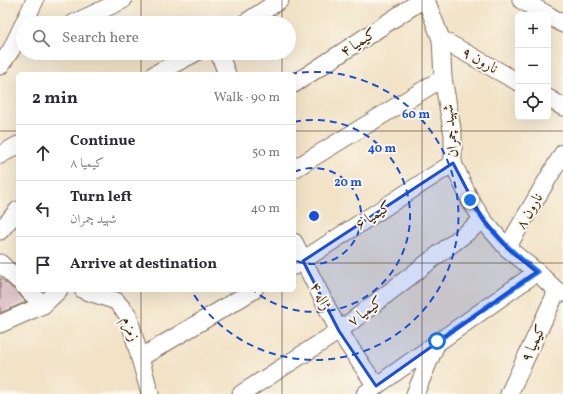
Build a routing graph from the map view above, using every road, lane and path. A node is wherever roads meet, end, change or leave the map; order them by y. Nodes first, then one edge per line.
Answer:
1 (35, 0) edge
2 (123, 0) edge
3 (280, 0) edge
4 (422, 0) edge
5 (426, 0) edge
6 (521, 0) edge
7 (543, 12) edge
8 (28, 16) edge
9 (89, 16) edge
10 (256, 16) edge
11 (551, 17) edge
12 (563, 24) edge
13 (441, 39) junction
14 (16, 49) edge
15 (181, 60) edge
16 (222, 60) edge
17 (0, 66) edge
18 (158, 72) edge
19 (226, 72) edge
20 (443, 78) junction
21 (515, 80) edge
22 (296, 83) edge
23 (551, 100) edge
24 (563, 107) edge
25 (16, 147) edge
26 (563, 153) edge
27 (0, 155) edge
28 (453, 163) junction
29 (296, 168) edge
30 (16, 212) edge
31 (483, 220) junction
32 (0, 231) edge
33 (507, 248) junction
34 (296, 252) edge
35 (0, 263) edge
36 (298, 263) edge
37 (537, 272) junction
38 (16, 278) edge
39 (30, 292) edge
40 (57, 292) edge
41 (89, 292) edge
42 (251, 292) edge
43 (560, 292) edge
44 (43, 305) junction
45 (0, 324) edge
46 (338, 331) junction
47 (437, 341) junction
48 (140, 358) junction
49 (371, 390) edge
50 (150, 394) edge
51 (241, 394) edge
52 (415, 394) edge
53 (509, 394) edge

1 - 8 street
2 - 9 street
3 - 10 street
4 - 22 street, کیمیا ۴
5 - 13 street, شهید چمران
6 - 7 street
11 - 12 street
13 - 20 street, شهید چمران
13 - 21 street, نارون ۹
14 - 17 street
15 - 18 street
16 - 19 street
20 - 28 street, شهید چمران
20 - 29 street
23 - 24 street
25 - 27 street
26 - 33 street, نارون ۸
28 - 31 street, شهید چمران
28 - 36 street, کیمیا ۶
30 - 32 street
31 - 33 street, شهید چمران
31 - 46 street, کیمیا ۷
33 - 37 street, شهید چمران
34 - 36 street, ژاله ۴
35 - 38 street
36 - 46 street, ژاله ۴
37 - 43 street, شهید چمران
37 - 47 street
39 - 44 street
40 - 44 street
41 - 48 street, زمزم
42 - 48 street
43 - 53 street, کیمیا ۹
44 - 45 street
46 - 49 street, ژاله ۴
46 - 51 street, کیمیا ۷
47 - 49 street
47 - 52 street
48 - 50 street, زمزم

